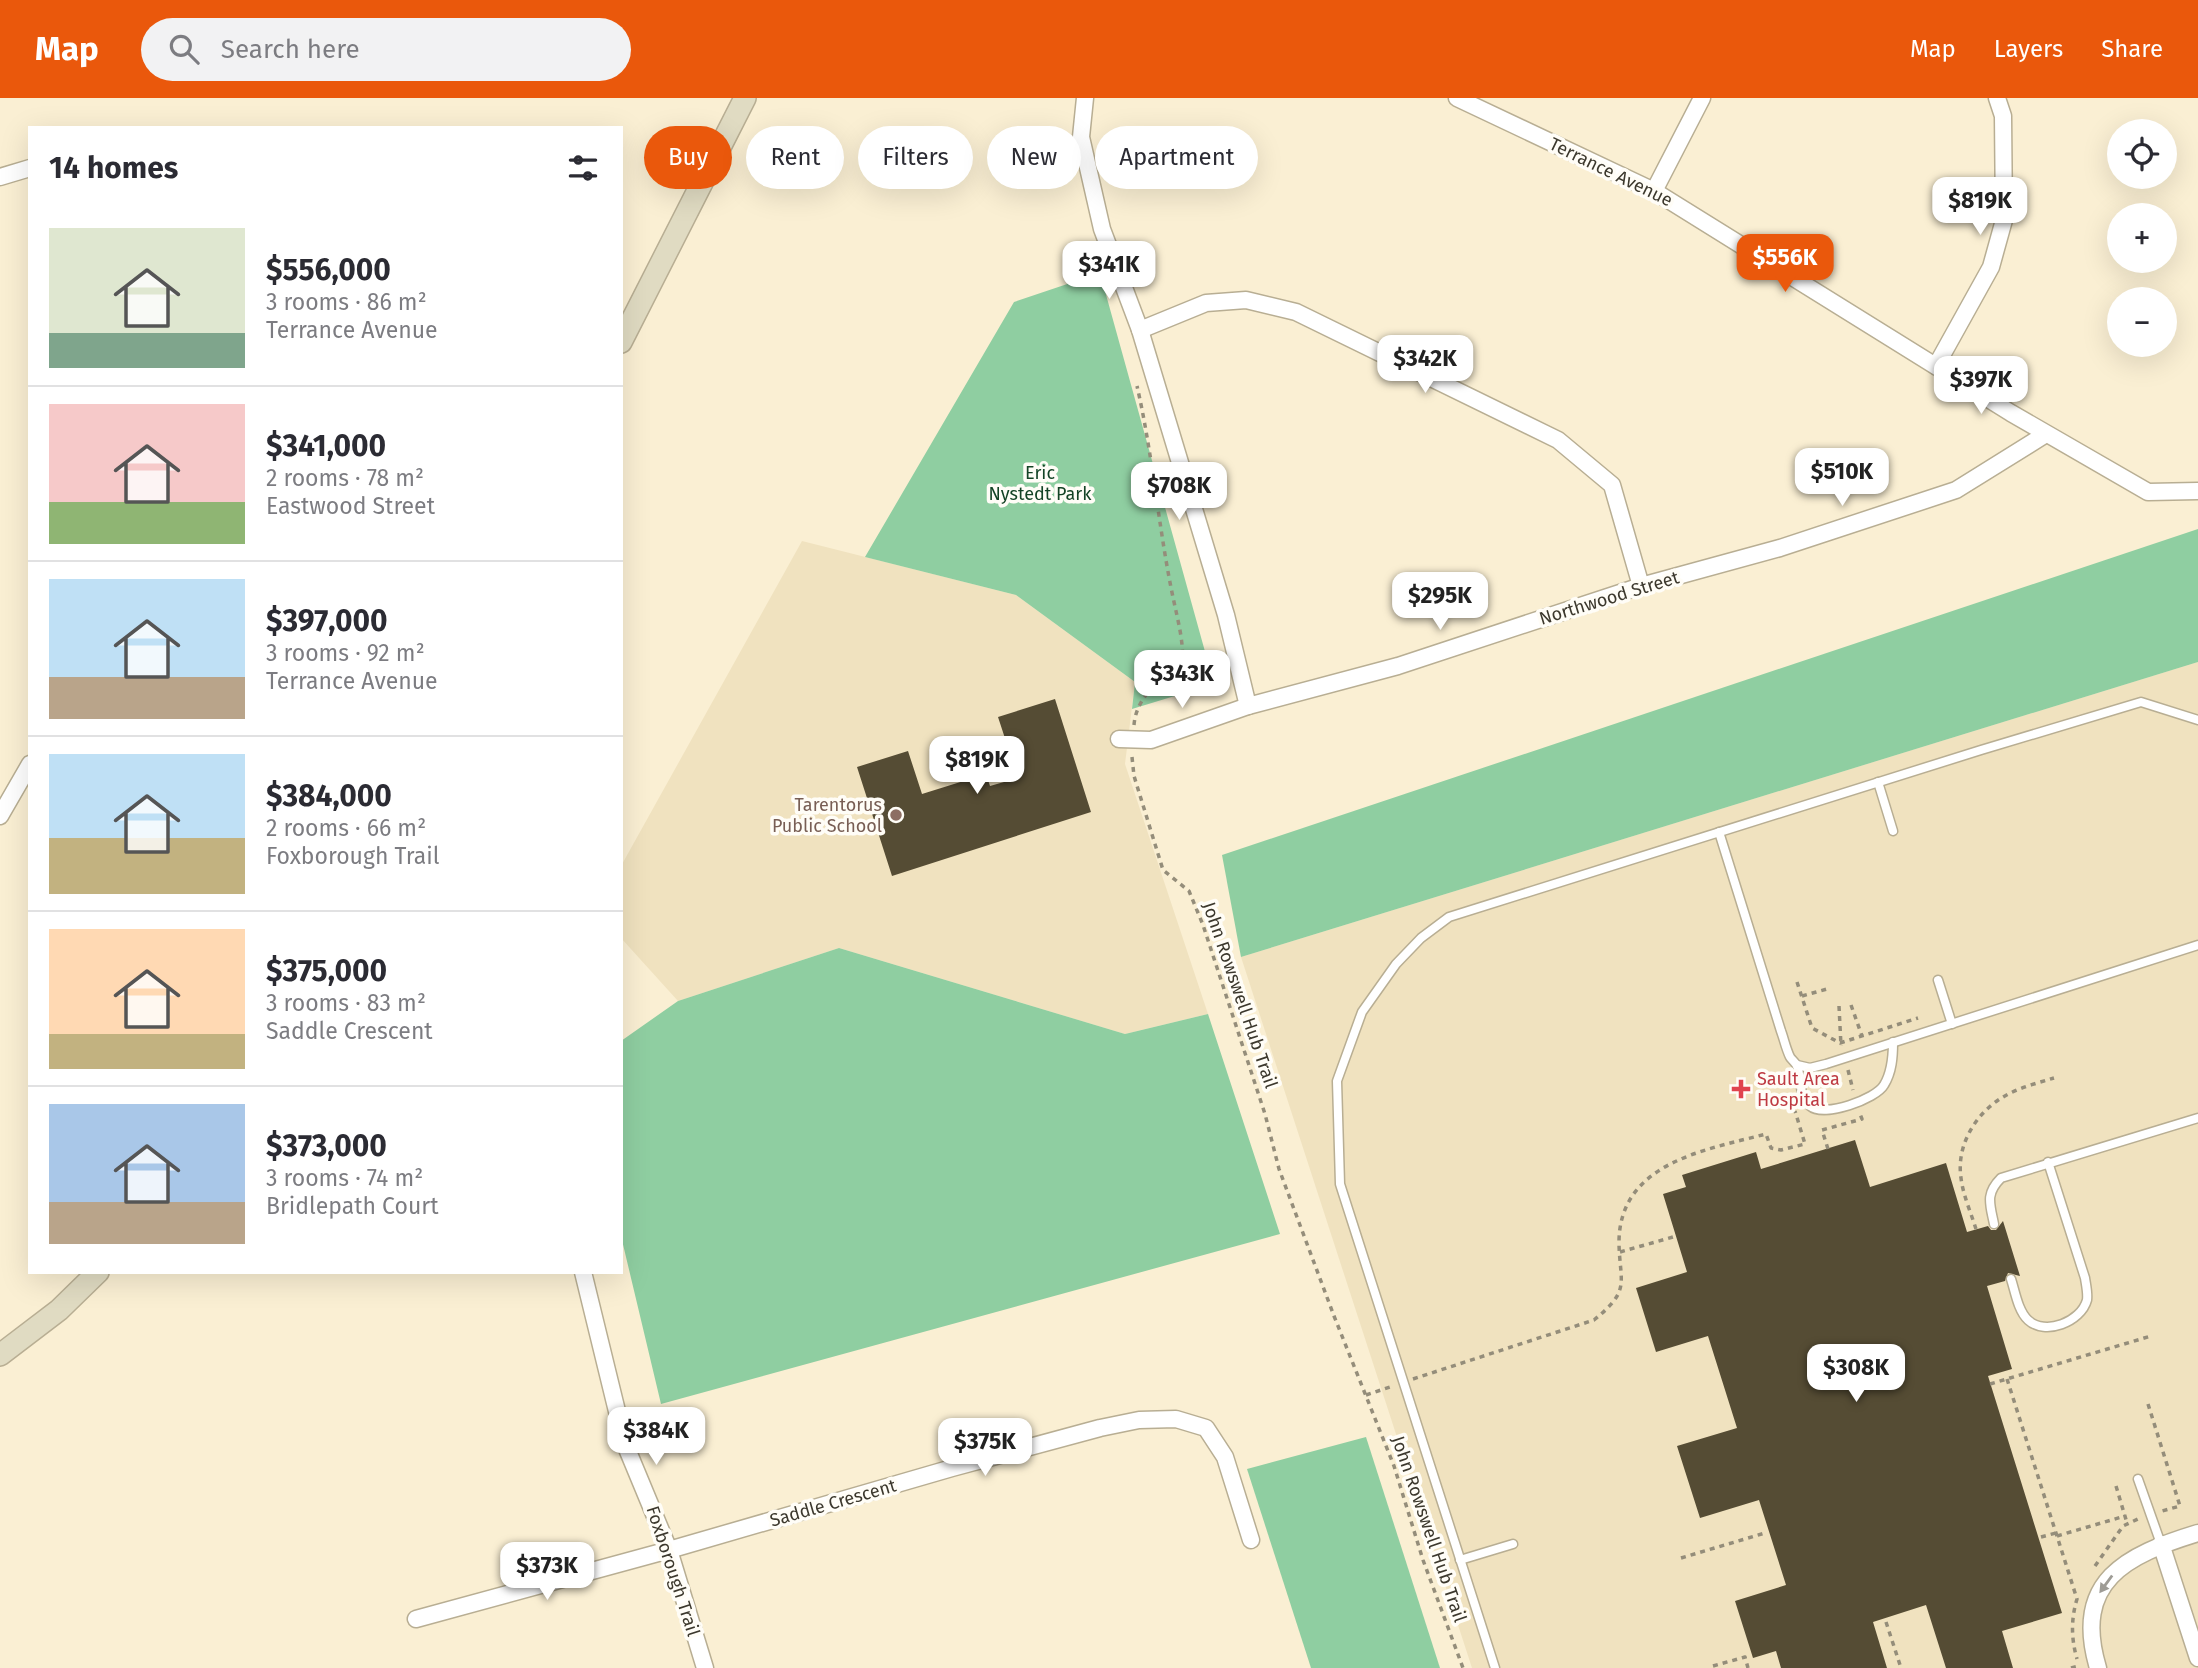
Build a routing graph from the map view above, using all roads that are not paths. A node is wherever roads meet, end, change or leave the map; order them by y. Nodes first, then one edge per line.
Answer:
1 (746, 98) edge
2 (1085, 98) edge
3 (1457, 98) edge
4 (1702, 98) edge
5 (1997, 98) edge
6 (28, 168) edge
7 (0, 177) edge
8 (1654, 191) junction
9 (1140, 330) junction
10 (623, 338) edge
11 (1936, 366) junction
12 (2046, 434) junction
13 (2198, 491) edge
14 (1641, 586) junction
15 (1248, 706) junction
16 (2198, 720) edge
17 (1126, 739) road end
18 (28, 767) edge
19 (1878, 782) junction
20 (0, 816) edge
21 (1893, 831) dead end
22 (1719, 832) junction
23 (2198, 945) edge
24 (1938, 979) dead end
25 (1952, 1024) junction
26 (1893, 1042) junction
27 (1797, 1065) junction
28 (2198, 1118) edge
29 (2048, 1163) junction
30 (1994, 1224) dead end
31 (96, 1274) edge
32 (583, 1274) edge
33 (2011, 1279) dead end
34 (0, 1355) edge
35 (2138, 1479) dead end
36 (2198, 1533) edge
37 (1251, 1539) dead end
38 (1513, 1544) dead end
39 (2161, 1545) junction
40 (668, 1550) junction
41 (1460, 1560) junction
42 (416, 1619) dead end
43 (2197, 1652) edge
44 (705, 1668) edge
45 (1495, 1668) edge
46 (2098, 1668) edge

1 - 10 main road
2 - 9 street
3 - 8 street, Terrance Avenue
4 - 8 street
5 - 11 street
6 - 7 street
8 - 11 street, Terrance Avenue
9 - 14 street
9 - 15 street
11 - 12 street, Terrance Avenue
12 - 13 street, Terrance Avenue
12 - 14 street, Northwood Street
14 - 15 street, Northwood Street
15 - 17 street, Northwood Street
16 - 19 lane
18 - 20 street
19 - 21 lane
19 - 22 lane
22 - 27 lane
22 - 41 lane
23 - 25 lane
24 - 25 lane
25 - 26 lane
26 - 27 lane
26 - 27 lane
28 - 29 lane
29 - 30 lane
29 - 33 lane
31 - 34 main road
32 - 40 street, Foxborough Trail
35 - 39 lane
36 - 39 street
37 - 40 street, Saddle Crescent
38 - 41 lane
39 - 43 street
39 -> 46 street
40 - 42 street, Saddle Crescent
40 - 44 street, Foxborough Trail
41 - 45 lane

